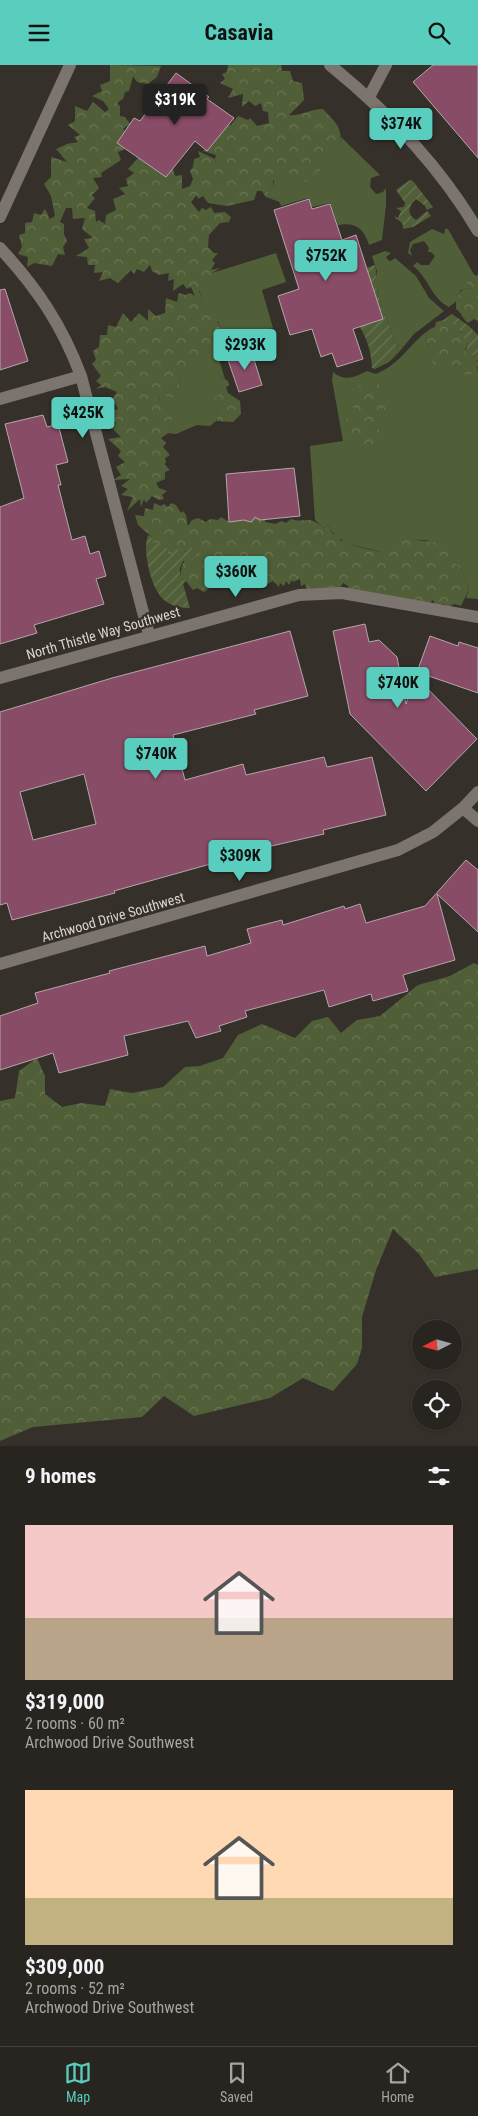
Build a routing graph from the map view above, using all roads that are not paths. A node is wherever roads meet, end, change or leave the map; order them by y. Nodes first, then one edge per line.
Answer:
1 (70, 65) edge
2 (330, 65) edge
3 (386, 65) edge
4 (369, 97) junction
5 (0, 217) edge
6 (478, 231) edge
7 (0, 248) edge
8 (81, 376) junction
9 (0, 399) edge
10 (478, 617) edge
11 (149, 635) junction
12 (0, 678) edge
13 (478, 792) edge
14 (463, 808) junction
15 (478, 821) edge
16 (0, 964) edge

1 - 5 street
2 - 4 street
3 - 4 street
4 - 6 street
7 - 8 street
8 - 9 street
8 - 11 street
10 - 11 street, North Thistle Way Southwest
11 - 12 street, North Thistle Way Southwest
13 - 14 street, Archwood Drive Southwest
14 - 15 street
14 - 16 street, Archwood Drive Southwest

